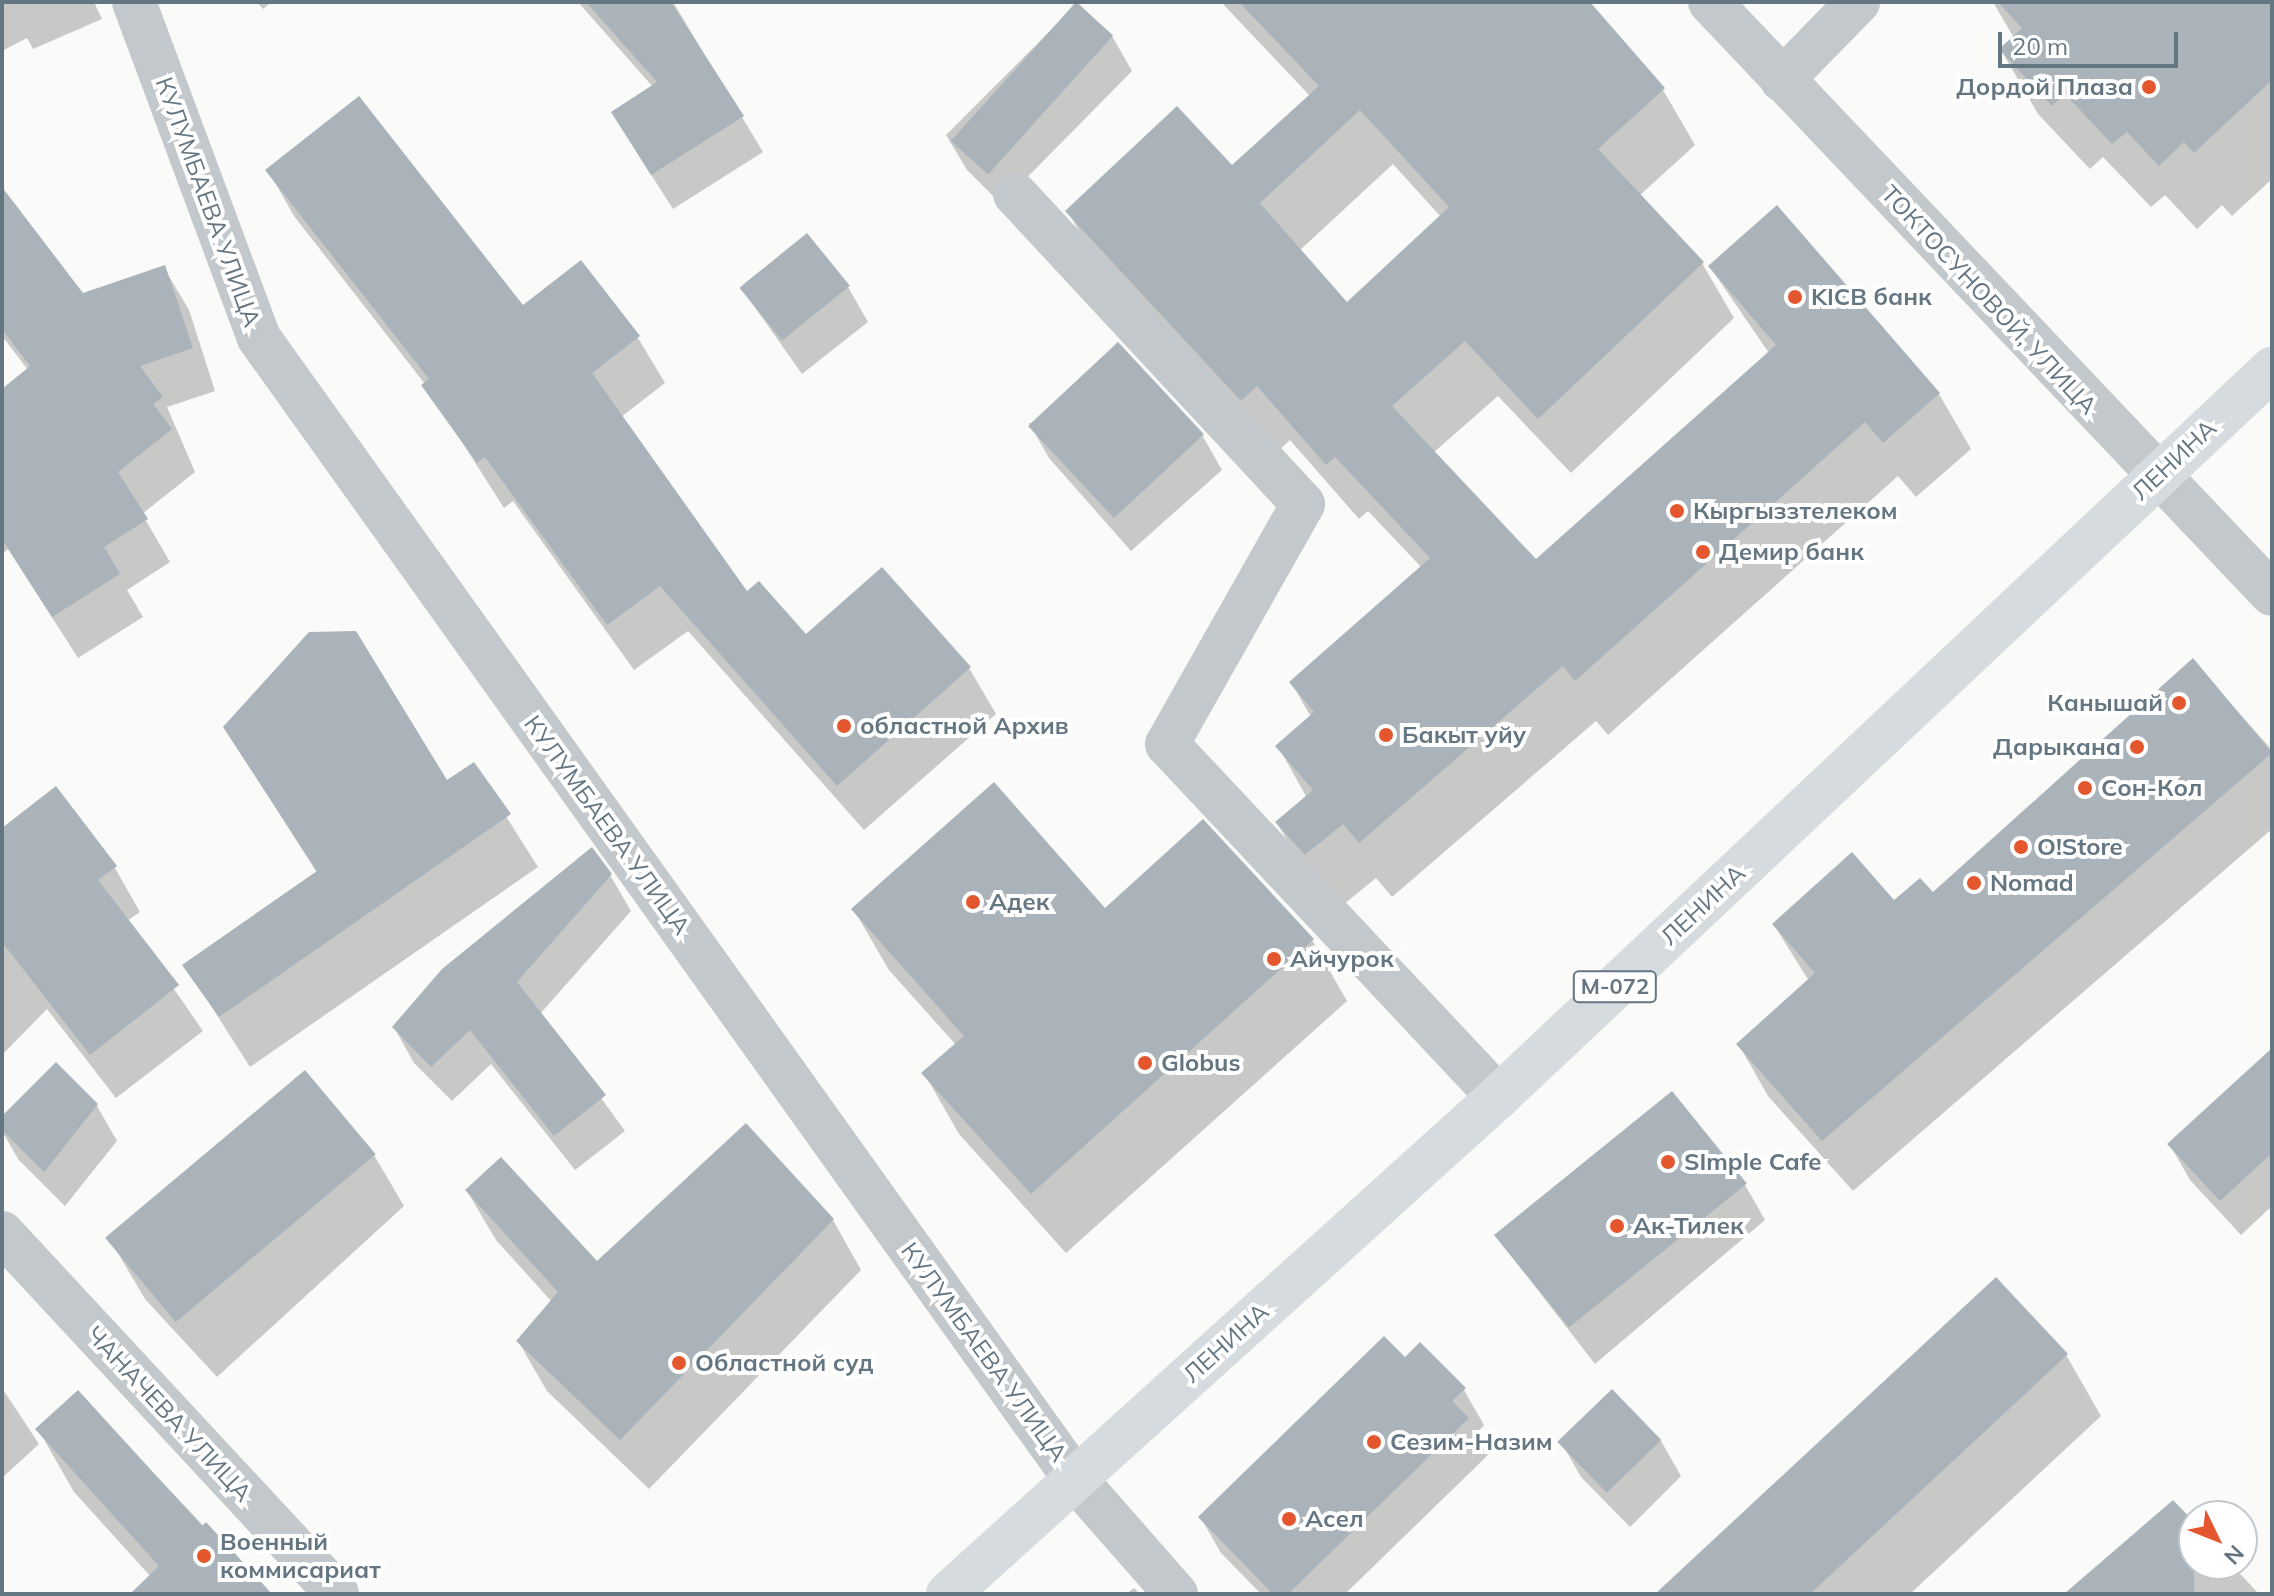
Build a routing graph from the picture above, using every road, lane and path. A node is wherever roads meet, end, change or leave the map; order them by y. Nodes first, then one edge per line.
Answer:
1 (134, 2) edge
2 (1710, 2) edge
3 (1858, 2) edge
4 (1782, 80) junction
5 (1015, 194) dead end
6 (2272, 369) edge
7 (2160, 474) junction
8 (2272, 594) edge
9 (1498, 1097) junction
10 (2, 1233) edge
11 (1075, 1479) junction
12 (337, 1594) edge
13 (948, 1594) edge
14 (1176, 1594) edge

1 - 11 street, КУЛУМБАЕВА УЛИЦА
2 - 4 street, ТОКТОСУНОВОЙ, УЛИЦА
3 - 4 street
4 - 7 street, ТОКТОСУНОВОЙ, УЛИЦА
5 - 9 street
6 - 7 main road, ЛЕНИНА / М-072
7 - 8 street, ТОКТОСУНОВОЙ, УЛИЦА
7 - 9 main road, ЛЕНИНА / М-072
9 - 11 main road, ЛЕНИНА / М-072
10 - 12 street, ЧАНАЧЕВА УЛИЦА
11 - 13 main road, ЛЕНИНА / М-072
11 - 14 street, КУЛУМБАЕВА УЛИЦА

